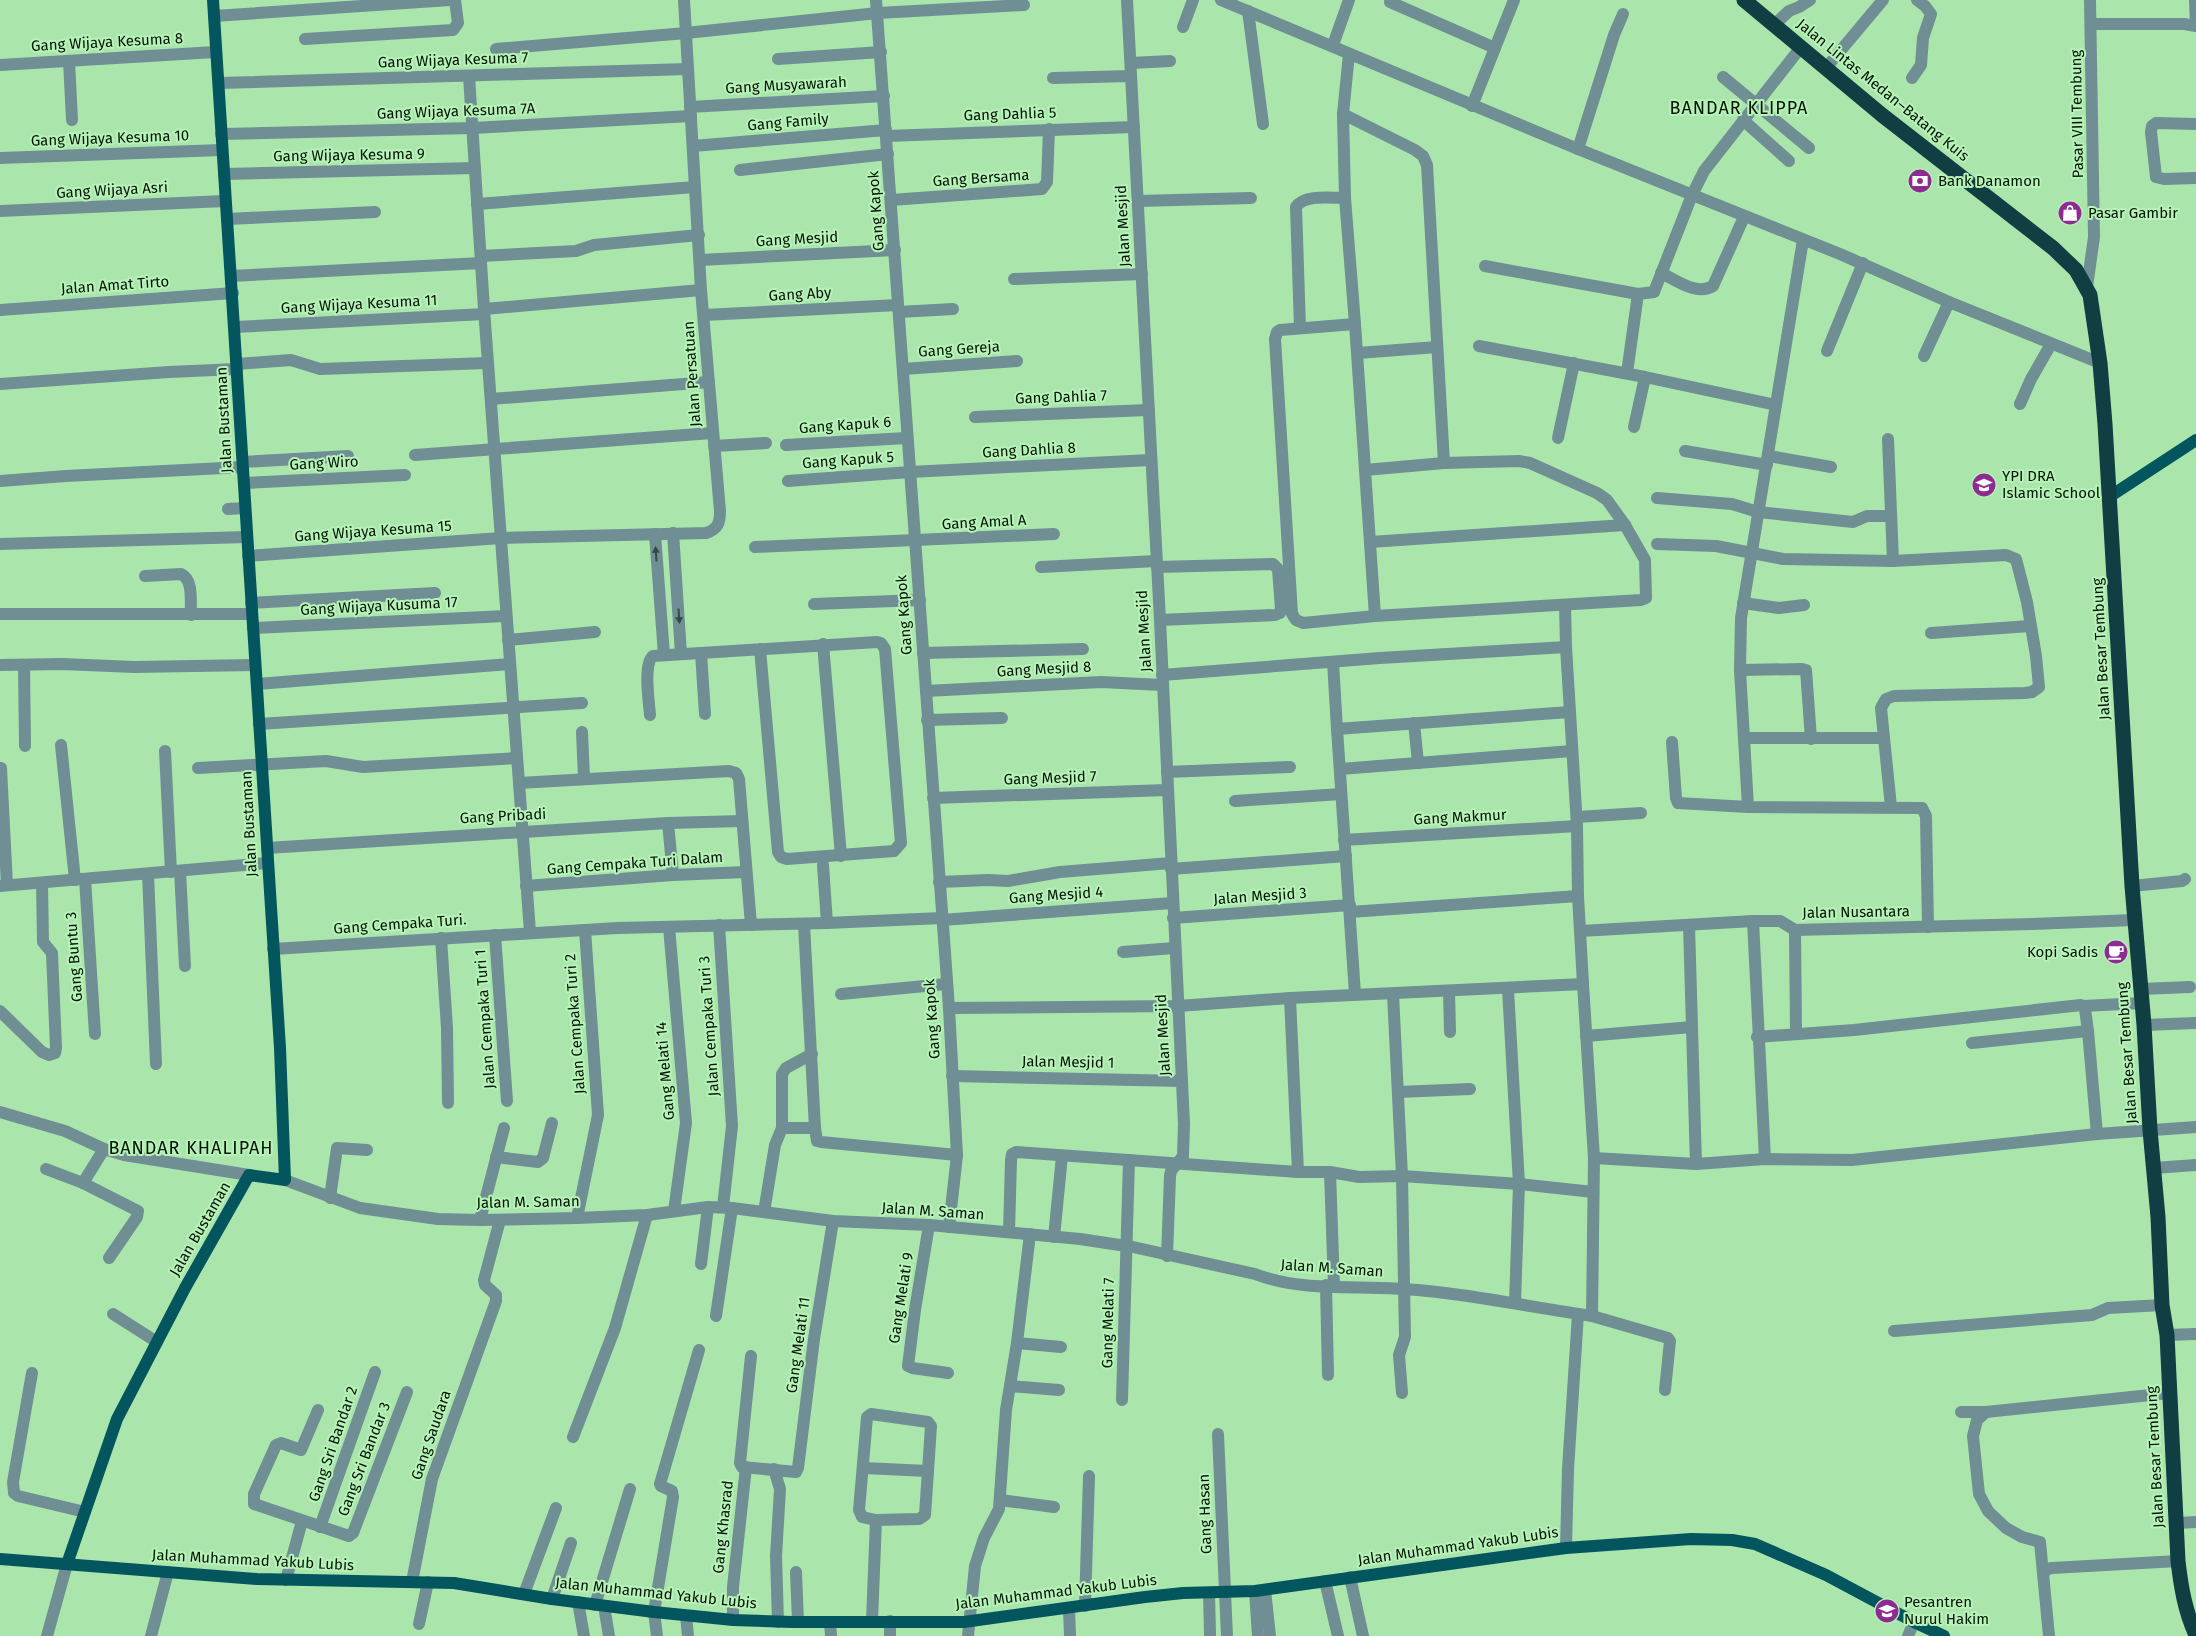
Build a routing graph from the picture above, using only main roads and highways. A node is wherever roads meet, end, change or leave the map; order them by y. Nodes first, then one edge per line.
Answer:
1 (213, 0) edge
2 (1744, 0) edge
3 (2087, 287) joint
4 (2196, 440) edge
5 (2109, 497) junction
6 (0, 1559) edge
7 (67, 1564) junction
8 (2196, 1635) edge
9 (1944, 1636) edge

1 - 7 main road, Jalan Bustaman
2 - 3 highway, Jalan Lintas Medan–Batang Kuis
3 - 5 highway, Jalan Besar Tembung
4 - 5 main road
5 - 8 highway, Jalan Besar Tembung
6 - 7 main road, Jalan Muhammad Yakub Lubis
7 - 9 main road, Jalan Muhammad Yakub Lubis

